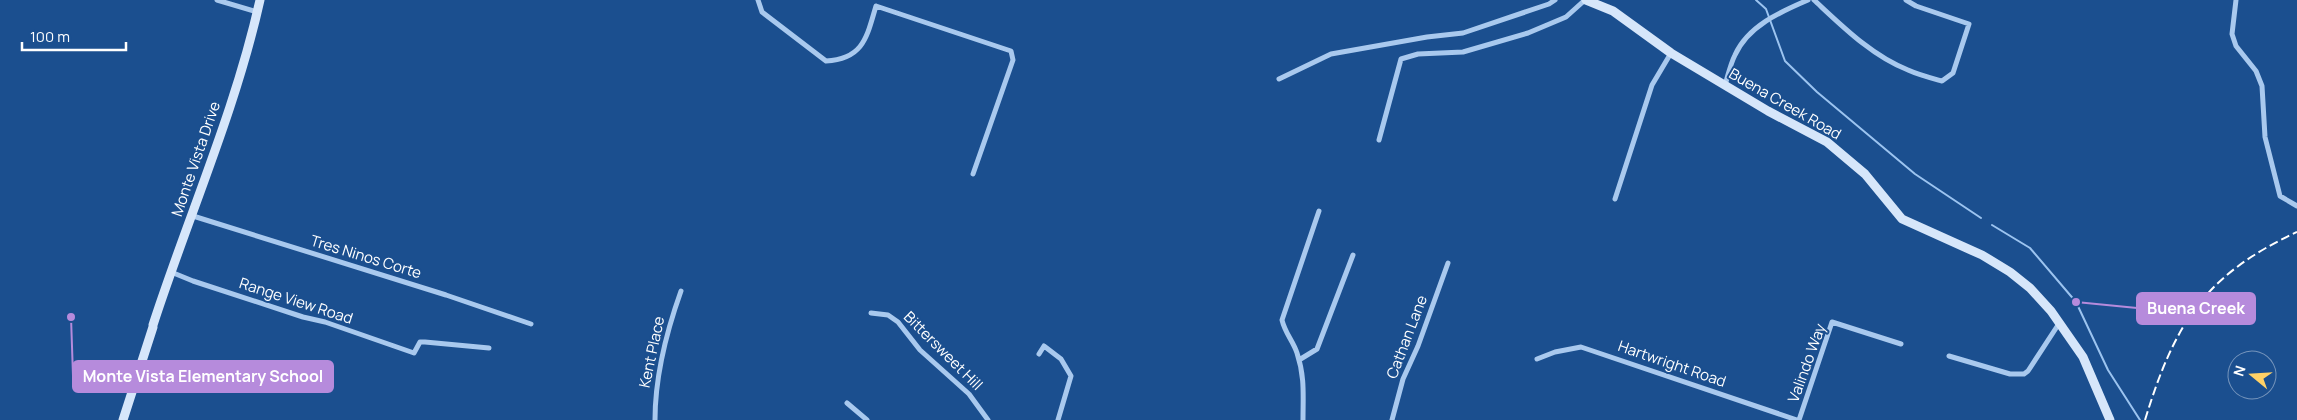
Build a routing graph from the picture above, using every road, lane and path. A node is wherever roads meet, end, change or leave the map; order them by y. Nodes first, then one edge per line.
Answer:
1 (217, 0) edge
2 (260, 0) edge
3 (758, 0) edge
4 (1555, 0) edge
5 (1586, 0) edge
6 (1808, 0) edge
7 (1814, 0) edge
8 (1906, 0) edge
9 (2236, 0) edge
10 (257, 12) junction
11 (1671, 53) junction
12 (1279, 79) dead end
13 (1725, 86) junction
14 (1379, 140) dead end
15 (973, 174) dead end
16 (1615, 199) dead end
17 (2297, 206) edge
18 (1319, 211) dead end
19 (193, 216) junction
20 (1353, 255) dead end
21 (1448, 263) dead end
22 (170, 272) junction
23 (681, 291) dead end
24 (871, 313) dead end
25 (2060, 322) junction
26 (531, 324) dead end
27 (1901, 344) dead end
28 (489, 348) dead end
29 (1039, 354) dead end
30 (1950, 356) dead end
31 (1537, 359) dead end
32 (1298, 360) junction
33 (847, 403) dead end
34 (123, 420) edge
35 (655, 420) edge
36 (867, 420) edge
37 (988, 420) edge
38 (1058, 420) edge
39 (1303, 420) edge
40 (1392, 420) edge
41 (1798, 420) edge
42 (2110, 420) edge

1 - 10 street
2 - 10 main road, Monte Vista Drive
3 - 15 street
4 - 12 street
5 - 11 main road, Buena Creek Road
5 - 14 street
6 - 13 street
7 - 8 street
9 - 17 street
10 - 19 main road, Monte Vista Drive
11 - 13 main road, Buena Creek Road
11 - 16 street
13 - 25 main road, Buena Creek Road
18 - 32 street
19 - 22 main road, Monte Vista Drive
19 - 26 street, Tres Ninos Corte
20 - 32 street
21 - 40 street, Cathan Lane
22 - 28 street, Range View Road
22 - 34 main road, Monte Vista Drive
23 - 35 street, Kent Place
24 - 37 street, Bittersweet Hill
25 - 30 street
25 - 42 main road, Buena Creek Road
27 - 41 street, Valindo Way
29 - 38 street
31 - 41 street, Hartwright Road
32 - 39 street
33 - 36 street

